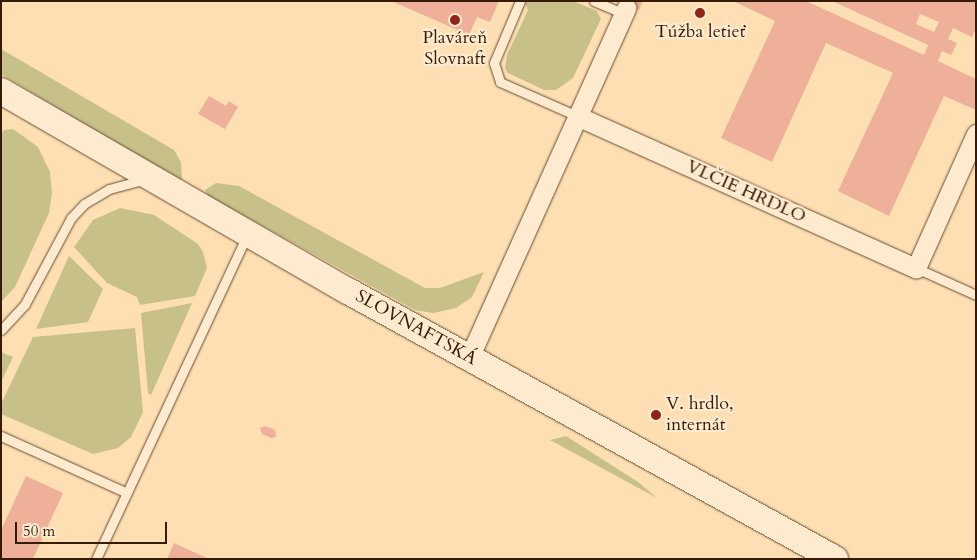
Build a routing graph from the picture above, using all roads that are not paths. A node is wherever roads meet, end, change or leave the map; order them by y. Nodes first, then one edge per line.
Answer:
1 (520, 1) edge
2 (594, 1) edge
3 (625, 11) joint
4 (1, 91) edge
5 (577, 116) junction
6 (976, 134) edge
7 (154, 179) junction
8 (247, 234) junction
9 (916, 268) junction
10 (976, 294) edge
11 (2, 330) edge
12 (469, 358) junction
13 (1, 436) edge
14 (127, 493) junction
15 (118, 514) junction
16 (96, 559) edge
17 (103, 559) edge
18 (835, 559) edge

1 - 5 lane
2 - 3 lane
3 - 5 street
4 - 7 main road, SLOVNAFTSKÁ
5 - 9 street, VLČIE HRDLO
5 - 12 street
6 - 9 street
7 - 8 main road, SLOVNAFTSKÁ
7 - 11 lane
8 - 12 main road, SLOVNAFTSKÁ
8 - 14 lane
9 - 10 lane, VLČIE HRDLO
12 - 18 main road, SLOVNAFTSKÁ
13 - 14 lane
14 - 15 lane
15 - 16 lane
15 - 17 lane

